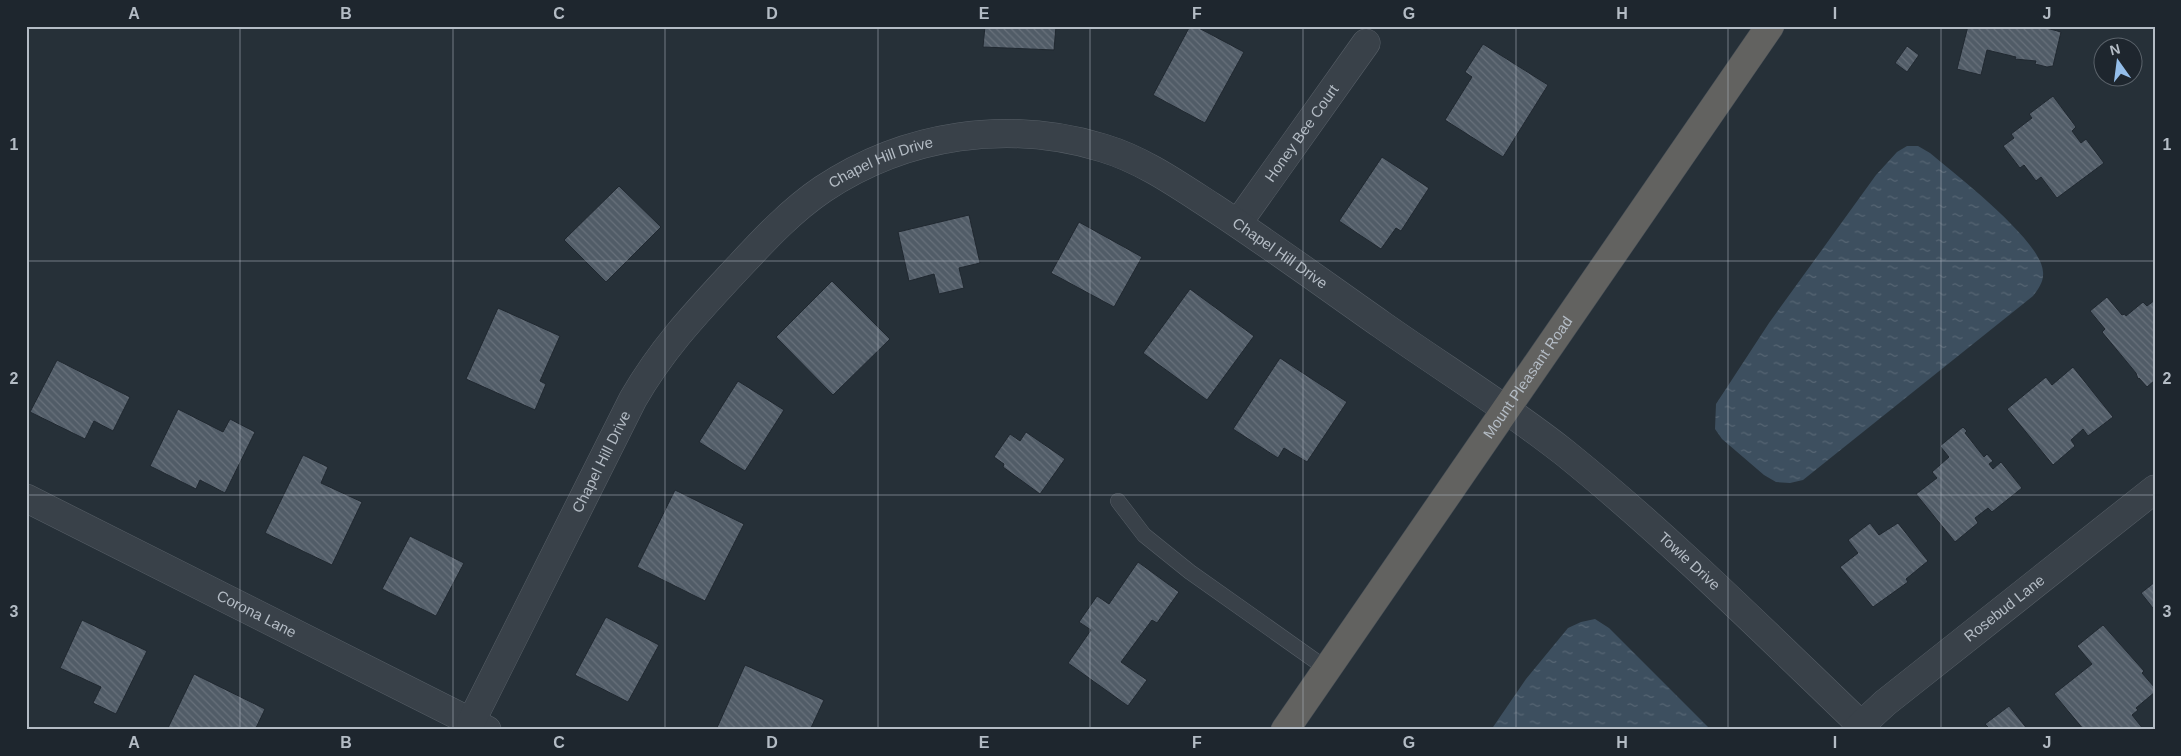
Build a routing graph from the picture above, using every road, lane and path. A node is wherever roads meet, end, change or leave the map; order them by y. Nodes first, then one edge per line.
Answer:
1 (1770, 26) edge
2 (1366, 43) dead end
3 (1238, 223) junction
4 (1507, 410) junction
5 (2155, 488) edge
6 (26, 498) edge
7 (1118, 500) dead end
8 (1327, 669) junction
9 (479, 726) edge
10 (1858, 727) edge
11 (1285, 730) edge

1 - 4 highway, Mount Pleasant Road
2 - 3 street, Honey Bee Court
3 - 4 street, Chapel Hill Drive
3 - 9 street, Chapel Hill Drive
4 - 8 highway, Mount Pleasant Road
4 - 10 street, Towle Drive
5 - 10 street, Rosebud Lane
6 - 9 street, Corona Lane
7 - 8 lane
8 - 11 highway, Mount Pleasant Road

